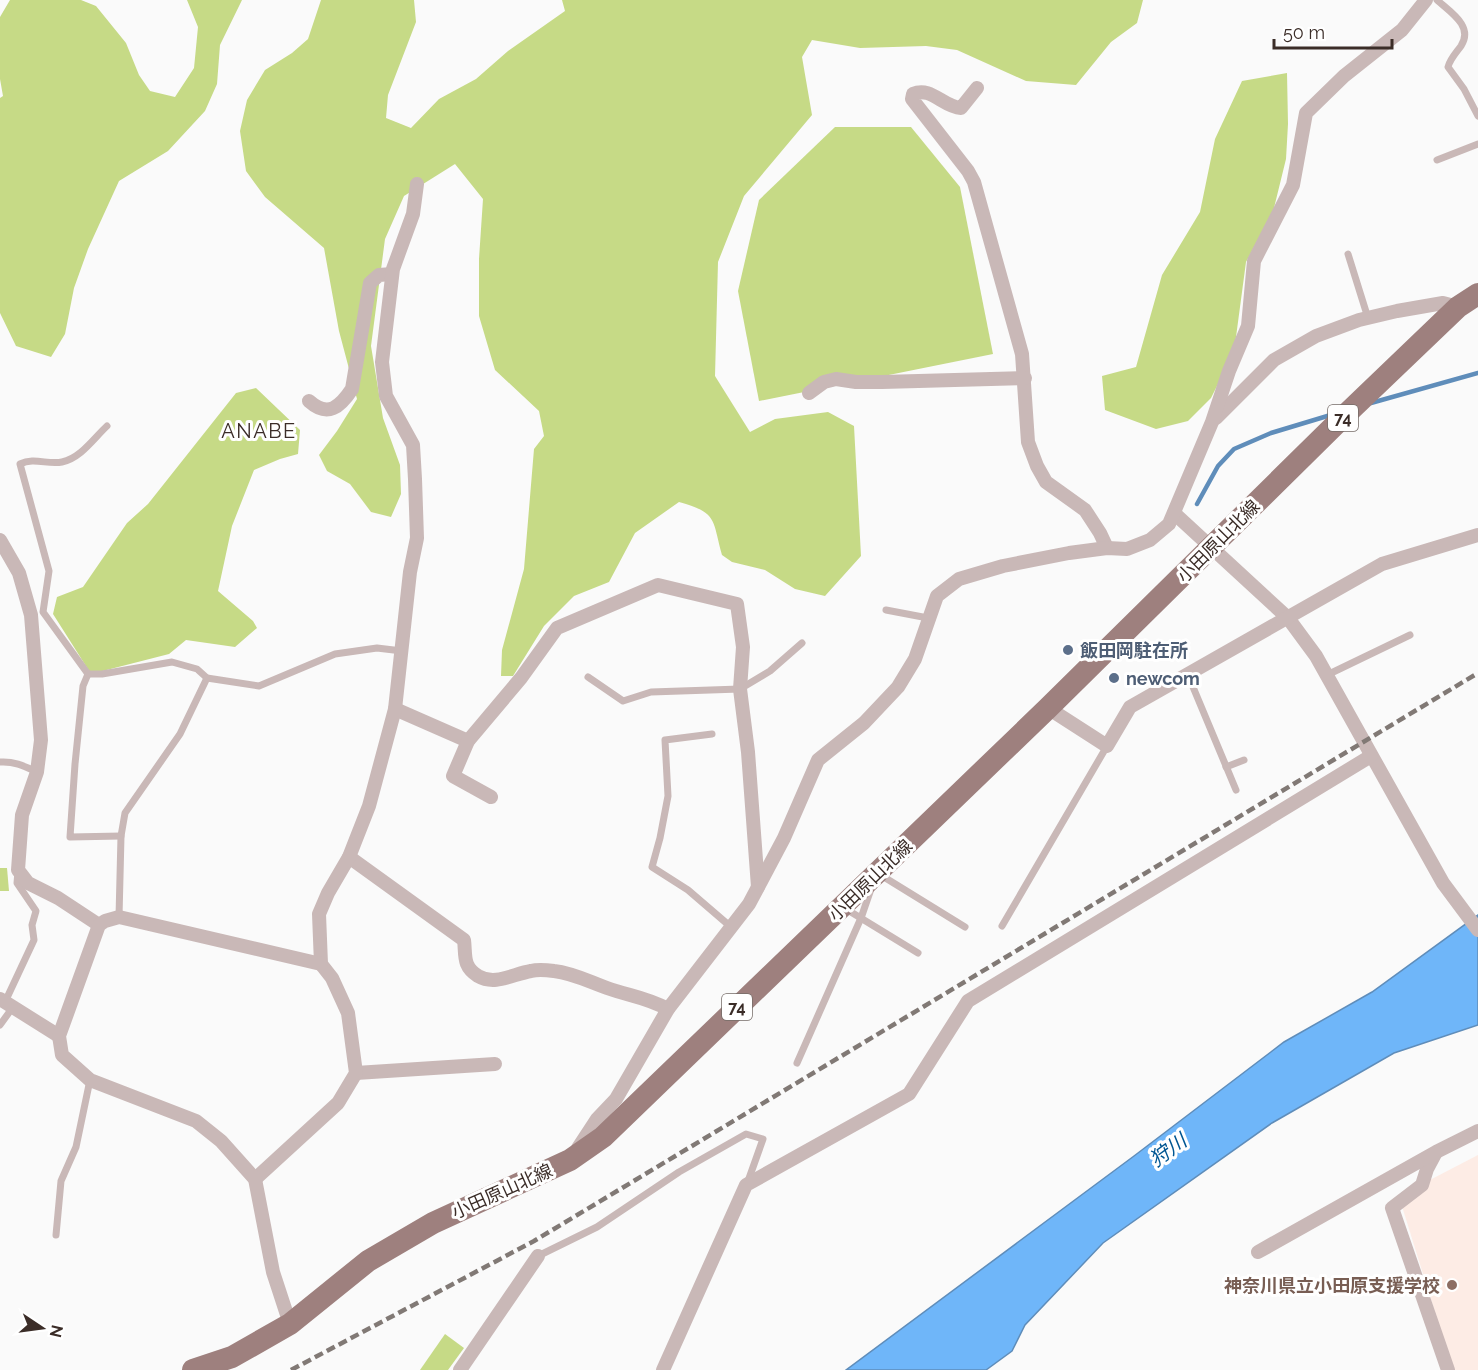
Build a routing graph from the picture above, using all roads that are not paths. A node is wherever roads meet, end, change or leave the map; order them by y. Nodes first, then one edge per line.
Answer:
1 (1426, 0) edge
2 (1437, 0) edge
3 (977, 88) dead end
4 (1478, 116) edge
5 (1478, 144) edge
6 (1437, 160) dead end
7 (417, 184) dead end
8 (1348, 254) dead end
9 (392, 274) junction
10 (1478, 294) edge
11 (1458, 308) junction
12 (1368, 318) junction
13 (1025, 378) junction
14 (809, 393) dead end
15 (309, 401) dead end
16 (1212, 422) junction
17 (107, 426) dead end
18 (1174, 513) junction
19 (1478, 535) edge
20 (0, 540) edge
21 (1107, 548) junction
22 (1212, 548) junction
23 (886, 610) dead end
24 (37, 614) junction
25 (928, 618) junction
26 (1288, 618) junction
27 (1410, 635) dead end
28 (802, 643) dead end
29 (402, 651) junction
30 (88, 674) junction
31 (1188, 675) junction
32 (1327, 675) junction
33 (588, 677) dead end
34 (207, 678) junction
35 (740, 689) junction
36 (1048, 708) junction
37 (395, 709) junction
38 (712, 734) dead end
39 (468, 741) junction
40 (1107, 746) junction
41 (1371, 756) junction
42 (1244, 760) dead end
43 (0, 762) edge
44 (1226, 767) junction
45 (37, 772) junction
46 (1236, 790) dead end
47 (491, 797) dead end
48 (121, 836) junction
49 (349, 857) junction
50 (18, 870) junction
51 (877, 873) junction
52 (759, 888) junction
53 (852, 912) junction
54 (119, 917) junction
55 (99, 925) junction
56 (1002, 926) dead end
57 (731, 927) junction
58 (965, 927) dead end
59 (1478, 930) edge
60 (918, 953) dead end
61 (321, 964) junction
62 (6, 1003) edge
63 (668, 1009) junction
64 (0, 1025) edge
65 (59, 1036) junction
66 (495, 1064) dead end
67 (797, 1064) dead end
68 (356, 1073) junction
69 (90, 1080) junction
70 (1478, 1131) edge
71 (1436, 1152) junction
72 (570, 1160) junction
73 (255, 1179) junction
74 (746, 1185) junction
75 (56, 1235) dead end
76 (1258, 1252) dead end
77 (538, 1256) joint
78 (290, 1324) junction
79 (193, 1370) edge
80 (460, 1370) edge
81 (663, 1370) edge
82 (1448, 1370) edge

1 - 16 street
2 - 4 lane
3 - 13 street
5 - 6 lane
7 - 9 street
8 - 12 lane
9 - 15 street
9 - 29 street
10 - 11 main road, 小田原山北線 / 74
11 - 12 street
11 - 22 main road, 小田原山北線 / 74
12 - 16 street
13 - 14 street
13 - 21 street
16 - 18 street
17 - 24 lane
18 - 21 street
18 - 22 street
19 - 26 street
20 - 24 street
21 - 25 street
22 - 26 street
22 - 36 main road, 小田原山北線 / 74
23 - 25 lane
24 - 30 lane
24 - 45 street
25 - 52 street
26 - 31 street
26 - 32 street
27 - 32 lane
28 - 35 lane
29 - 34 lane
29 - 37 street
30 - 34 lane
30 - 48 lane
31 - 40 street
31 - 44 lane
32 - 41 street
33 - 35 lane
34 - 48 lane
35 - 39 street
35 - 52 street
36 - 40 street
36 - 51 main road, 小田原山北線 / 74
37 - 39 street
37 - 49 street
38 - 57 lane
39 - 47 street
40 - 56 lane
41 - 59 street
41 - 74 street
42 - 44 lane
43 - 45 lane
44 - 46 lane
45 - 50 street
48 - 54 lane
49 - 61 street
49 - 63 street
50 - 55 street
50 - 62 lane
51 - 53 main road, 小田原山北線 / 74
51 - 58 lane
52 - 57 street
53 - 60 lane
53 - 67 lane
53 - 72 main road, 小田原山北線 / 74
54 - 55 street
54 - 61 street
55 - 65 street
57 - 63 street
61 - 68 street
62 - 64 lane
62 - 65 street
63 - 72 street
65 - 69 street
66 - 68 street
68 - 73 street
69 - 73 street
69 - 75 lane
70 - 71 street
71 - 76 street
71 - 82 street
72 - 78 main road, 小田原山北線 / 74
73 - 78 street
74 - 77 lane
74 - 81 street
77 - 80 street
78 - 79 main road, 小田原山北線 / 74

